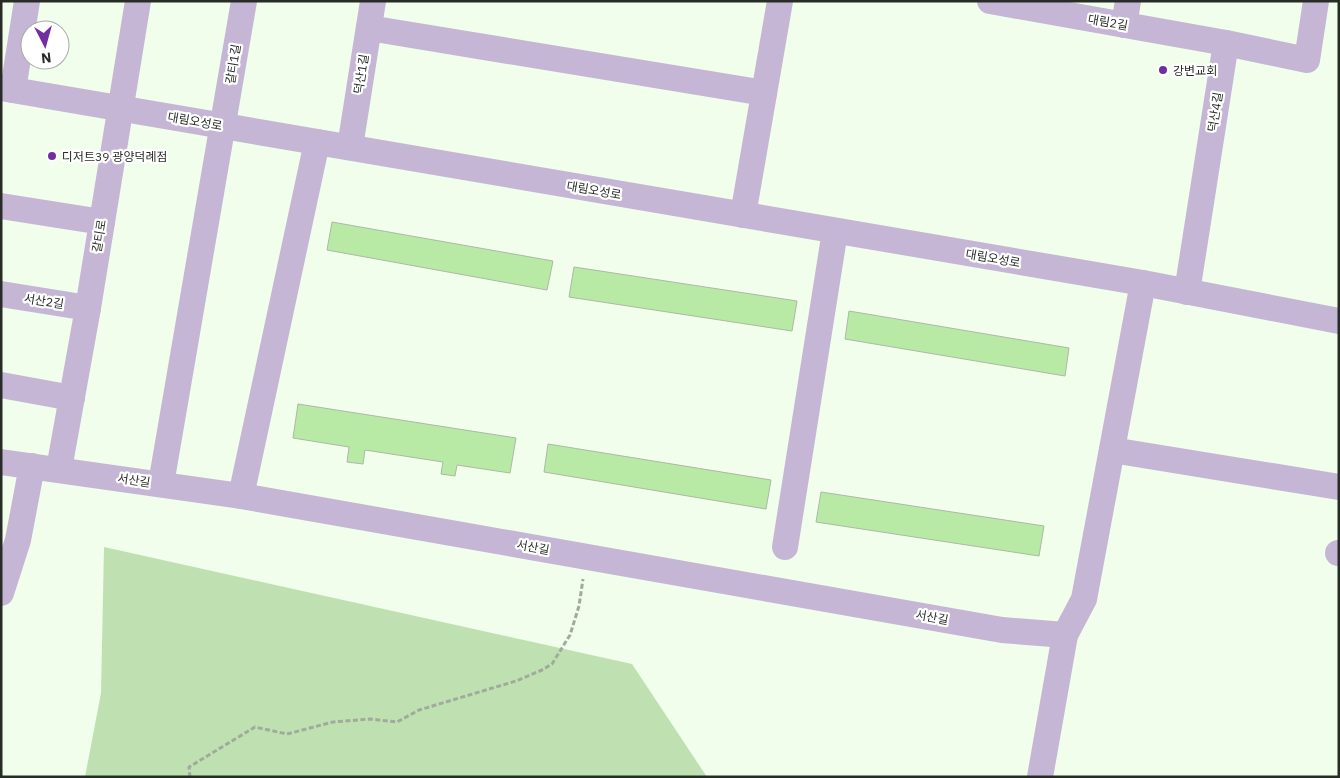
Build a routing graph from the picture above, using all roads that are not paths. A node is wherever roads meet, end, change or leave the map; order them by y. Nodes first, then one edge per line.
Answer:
1 (27, 1) edge
2 (138, 1) edge
3 (244, 1) edge
4 (373, 1) edge
5 (780, 1) edge
6 (990, 1) edge
7 (1316, 1) edge
8 (1126, 13) edge
9 (369, 28) junction
10 (1226, 43) junction
11 (7, 89) edge
12 (764, 93) junction
13 (120, 108) junction
14 (223, 126) junction
15 (317, 142) junction
16 (350, 147) junction
17 (1, 206) edge
18 (743, 215) junction
19 (102, 222) junction
20 (835, 231) junction
21 (1143, 283) junction
22 (1187, 292) junction
23 (1, 294) edge
24 (88, 308) junction
25 (1339, 321) edge
26 (1, 385) edge
27 (72, 398) junction
28 (1112, 450) junction
29 (1, 462) edge
30 (32, 466) junction
31 (59, 469) junction
32 (160, 484) junction
33 (1339, 487) edge
34 (241, 496) junction
35 (785, 547) dead end
36 (1, 593) edge
37 (1065, 634) junction
38 (1040, 777) edge

1 - 11 street
2 - 13 street, 갈티로
3 - 14 street, 갈티1길
4 - 9 street, 덕산1길
5 - 12 street
6 - 8 street, 대림2길
7 - 10 street
8 - 10 street, 대림2길
9 - 12 street
9 - 16 street, 덕산1길
10 - 22 street, 덕산4길
11 - 13 street, 대림오성로
12 - 18 street
13 - 14 street, 대림오성로
13 - 19 street, 갈티로
14 - 15 street, 대림오성로
14 - 32 street, 갈티1길
15 - 16 street, 대림오성로
15 - 34 street
16 - 18 street, 대림오성로
17 - 19 street
18 - 20 street, 대림오성로
19 - 24 street, 갈티로
20 - 21 street, 대림오성로
20 - 35 street
21 - 22 street, 대림오성로
21 - 28 street
22 - 25 street, 대림오성로
23 - 24 street, 서산2길
24 - 27 street, 갈티로
26 - 27 street
27 - 31 street, 갈티로
28 - 33 street
28 - 37 street
29 - 30 street, 서산길
30 - 31 street, 서산길
30 - 36 street
31 - 32 street, 서산길
32 - 34 street, 서산길
34 - 37 street, 서산길
37 - 38 street

